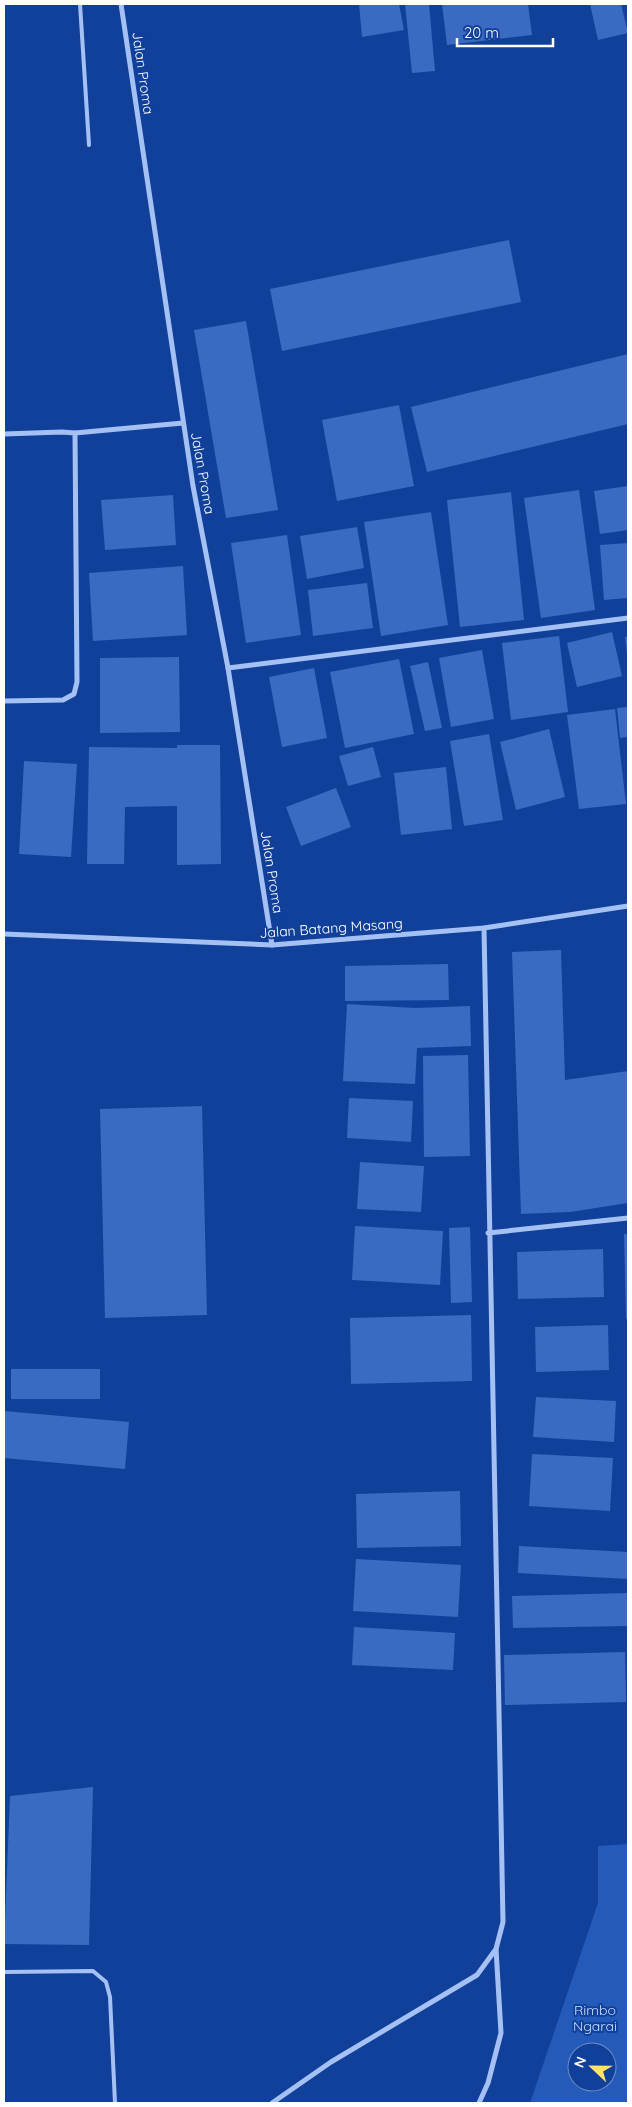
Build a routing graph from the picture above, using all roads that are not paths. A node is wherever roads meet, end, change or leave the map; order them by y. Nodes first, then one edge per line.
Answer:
1 (80, 4) edge
2 (121, 4) edge
3 (89, 145) dead end
4 (183, 423) junction
5 (75, 433) junction
6 (4, 434) edge
7 (628, 618) edge
8 (228, 668) junction
9 (4, 701) edge
10 (628, 906) edge
11 (484, 928) junction
12 (4, 934) edge
13 (272, 945) junction
14 (628, 1218) edge
15 (488, 1233) junction
16 (496, 1949) junction
17 (4, 1972) edge
18 (115, 2103) edge
19 (272, 2103) edge
20 (479, 2103) edge

1 - 3 lane
2 - 4 street, Jalan Proma
4 - 5 street
4 - 8 street, Jalan Proma
5 - 6 street
5 - 9 street
7 - 8 street
8 - 13 street, Jalan Proma
10 - 11 street, Jalan Batang Masang
11 - 13 street, Jalan Batang Masang
11 - 15 street
12 - 13 street, Jalan Batang Masang
14 - 15 street
15 - 16 street
16 - 19 street
16 - 20 street
17 - 18 lane

